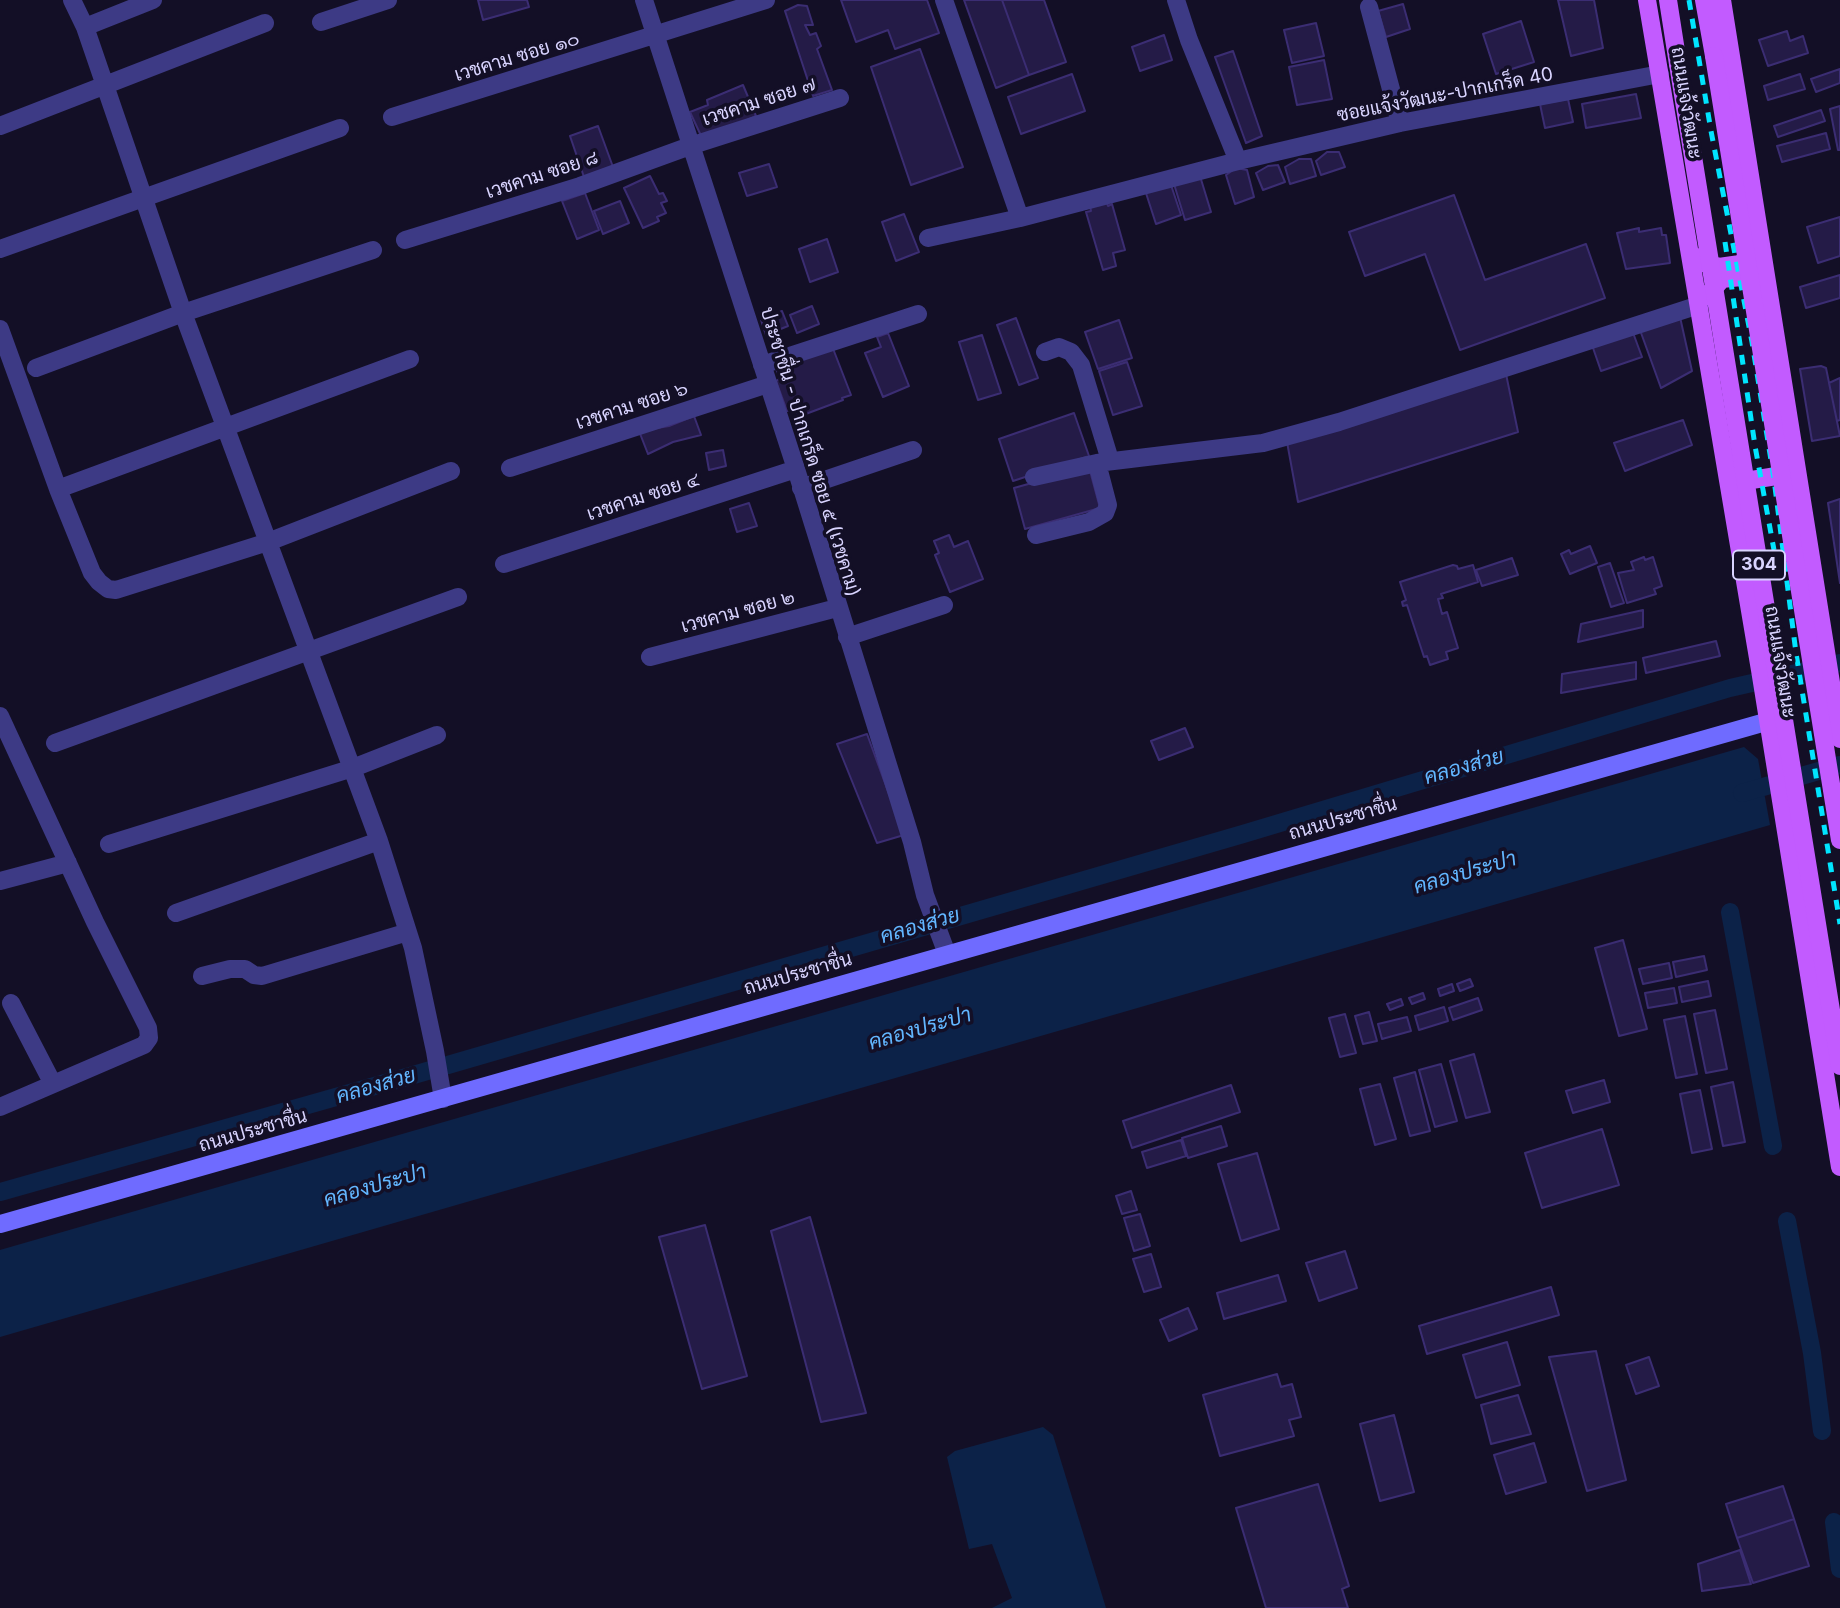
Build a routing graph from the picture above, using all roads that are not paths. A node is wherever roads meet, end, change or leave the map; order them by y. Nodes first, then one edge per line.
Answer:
1 (72, 0) edge
2 (153, 0) edge
3 (388, 0) edge
4 (644, 0) edge
5 (766, 0) edge
6 (944, 0) edge
7 (1176, 0) edge
8 (1647, 0) edge
9 (1668, 0) edge
10 (1704, 0) edge
11 (1722, 0) edge
12 (1369, 7) dead end
13 (321, 22) dead end
14 (265, 23) dead end
15 (85, 27) junction
16 (654, 35) junction
17 (1660, 74) junction
18 (105, 85) junction
19 (840, 98) dead end
20 (392, 117) dead end
21 (1400, 123) junction
22 (0, 125) edge
23 (340, 128) dead end
24 (690, 146) junction
25 (1238, 161) junction
26 (144, 199) junction
27 (1020, 218) junction
28 (1760, 235) junction
29 (928, 238) dead end
30 (405, 240) dead end
31 (1688, 242) junction
32 (0, 249) edge
33 (373, 250) dead end
34 (1772, 303) junction
35 (1700, 311) junction
36 (183, 313) junction
37 (918, 314) dead end
38 (0, 329) edge
39 (1045, 352) dead end
40 (410, 359) dead end
41 (762, 365) junction
42 (36, 368) dead end
43 (768, 384) junction
44 (225, 426) junction
45 (913, 450) dead end
46 (1104, 462) junction
47 (510, 468) dead end
48 (796, 469) junction
49 (451, 471) dead end
50 (1797, 472) junction
51 (1034, 478) dead end
52 (1729, 483) junction
53 (801, 488) junction
54 (58, 489) junction
55 (1036, 535) dead end
56 (268, 542) junction
57 (503, 564) dead end
58 (458, 597) dead end
59 (944, 605) dead end
60 (837, 608) junction
61 (847, 636) junction
62 (309, 652) junction
63 (650, 657) dead end
64 (1837, 702) edge
65 (0, 716) edge
66 (1769, 720) junction
67 (437, 735) dead end
68 (1840, 739) edge
69 (55, 743) dead end
70 (353, 768) junction
71 (1840, 840) edge
72 (379, 841) junction
73 (109, 844) dead end
74 (68, 863) junction
75 (0, 881) edge
76 (176, 914) dead end
77 (408, 932) junction
78 (945, 948) junction
79 (202, 976) dead end
80 (10, 1003) dead end
81 (1818, 1027) junction
82 (1840, 1055) edge
83 (1840, 1066) edge
84 (53, 1084) junction
85 (442, 1094) junction
86 (0, 1107) edge
87 (1840, 1167) edge
88 (0, 1224) edge

1 - 15 street
2 - 15 street
3 - 13 street
4 - 16 street, ประชาชื่น - ปากเกร็ด ซอย ๕ (เวชคาม)
5 - 16 street, เวชคาม ซอย ๑๐
6 - 27 street
7 - 25 street
8 - 17 main road, ถนนแจ้งวัฒนะ / 304
9 - 83 main road, ถนนแจ้งวัฒนะ / 304, bridge
10 - 71 main road, ถนนแจ้งวัฒนะ / 304, bridge
11 - 28 main road, 304
12 - 21 street
14 - 18 street
15 - 18 street
16 - 20 street, เวชคาม ซอย ๑๐
16 - 24 street, ประชาชื่น - ปากเกร็ด ซอย ๕ (เวชคาม)
17 - 21 street, ซอยแจ้งวัฒนะ-ปากเกร็ด 40
17 - 31 main road, ถนนแจ้งวัฒนะ / 304
18 - 22 street
18 - 26 street
19 - 24 street, เวชคาม ซอย ๗
21 - 25 street, ซอยแจ้งวัฒนะ-ปากเกร็ด 40
23 - 26 street
24 - 30 street, เวชคาม ซอย ๘
24 - 41 street, ประชาชื่น - ปากเกร็ด ซอย ๕ (เวชคาม)
25 - 27 street, ซอยแจ้งวัฒนะ-ปากเกร็ด 40
26 - 32 street
26 - 36 street
27 - 29 street, ซอยแจ้งวัฒนะ-ปากเกร็ด 40
28 - 31 main road
28 - 34 main road, 304
31 - 35 main road, ถนนแจ้งวัฒนะ / 304
33 - 36 street
34 - 35 main road
34 - 50 main road, 304
35 - 46 street
35 - 52 main road, ถนนแจ้งวัฒนะ / 304
36 - 42 street
36 - 44 street
37 - 41 street
38 - 54 street
39 - 46 street
40 - 44 street
41 - 43 street, ประชาชื่น - ปากเกร็ด ซอย ๕ (เวชคาม)
43 - 47 street, เวชคาม ซอย ๖
43 - 48 street, ประชาชื่น - ปากเกร็ด ซอย ๕ (เวชคาม)
44 - 54 street
44 - 56 street
45 - 53 street
46 - 51 street
46 - 55 street
48 - 53 street, ประชาชื่น - ปากเกร็ด ซอย ๕ (เวชคาม)
48 - 57 street, เวชคาม ซอย ๔
49 - 56 street
50 - 52 main road
50 - 64 main road, 304
52 - 66 main road, ถนนแจ้งวัฒนะ / 304
53 - 60 street, ประชาชื่น - ปากเกร็ด ซอย ๕ (เวชคาม)
54 - 56 street
56 - 62 street
58 - 62 street
59 - 61 street
60 - 61 street, ประชาชื่น - ปากเกร็ด ซอย ๕ (เวชคาม)
60 - 63 street, เวชคาม ซอย ๒
61 - 78 street, ประชาชื่น - ปากเกร็ด ซอย ๕ (เวชคาม)
62 - 69 street
62 - 70 street
64 - 68 main road, 304
65 - 74 street
66 - 78 main road, ถนนประชาชื่น
66 - 81 main road, ถนนแจ้งวัฒนะ / 304
67 - 70 street
70 - 72 street
70 - 73 street
72 - 76 street
72 - 77 street
74 - 75 street
74 - 84 street
77 - 79 street
77 - 85 street
78 - 85 main road, ถนนประชาชื่น
80 - 84 street
81 - 82 main road
81 - 87 main road, ถนนแจ้งวัฒนะ / 304
84 - 86 street
85 - 88 main road, ถนนประชาชื่น

